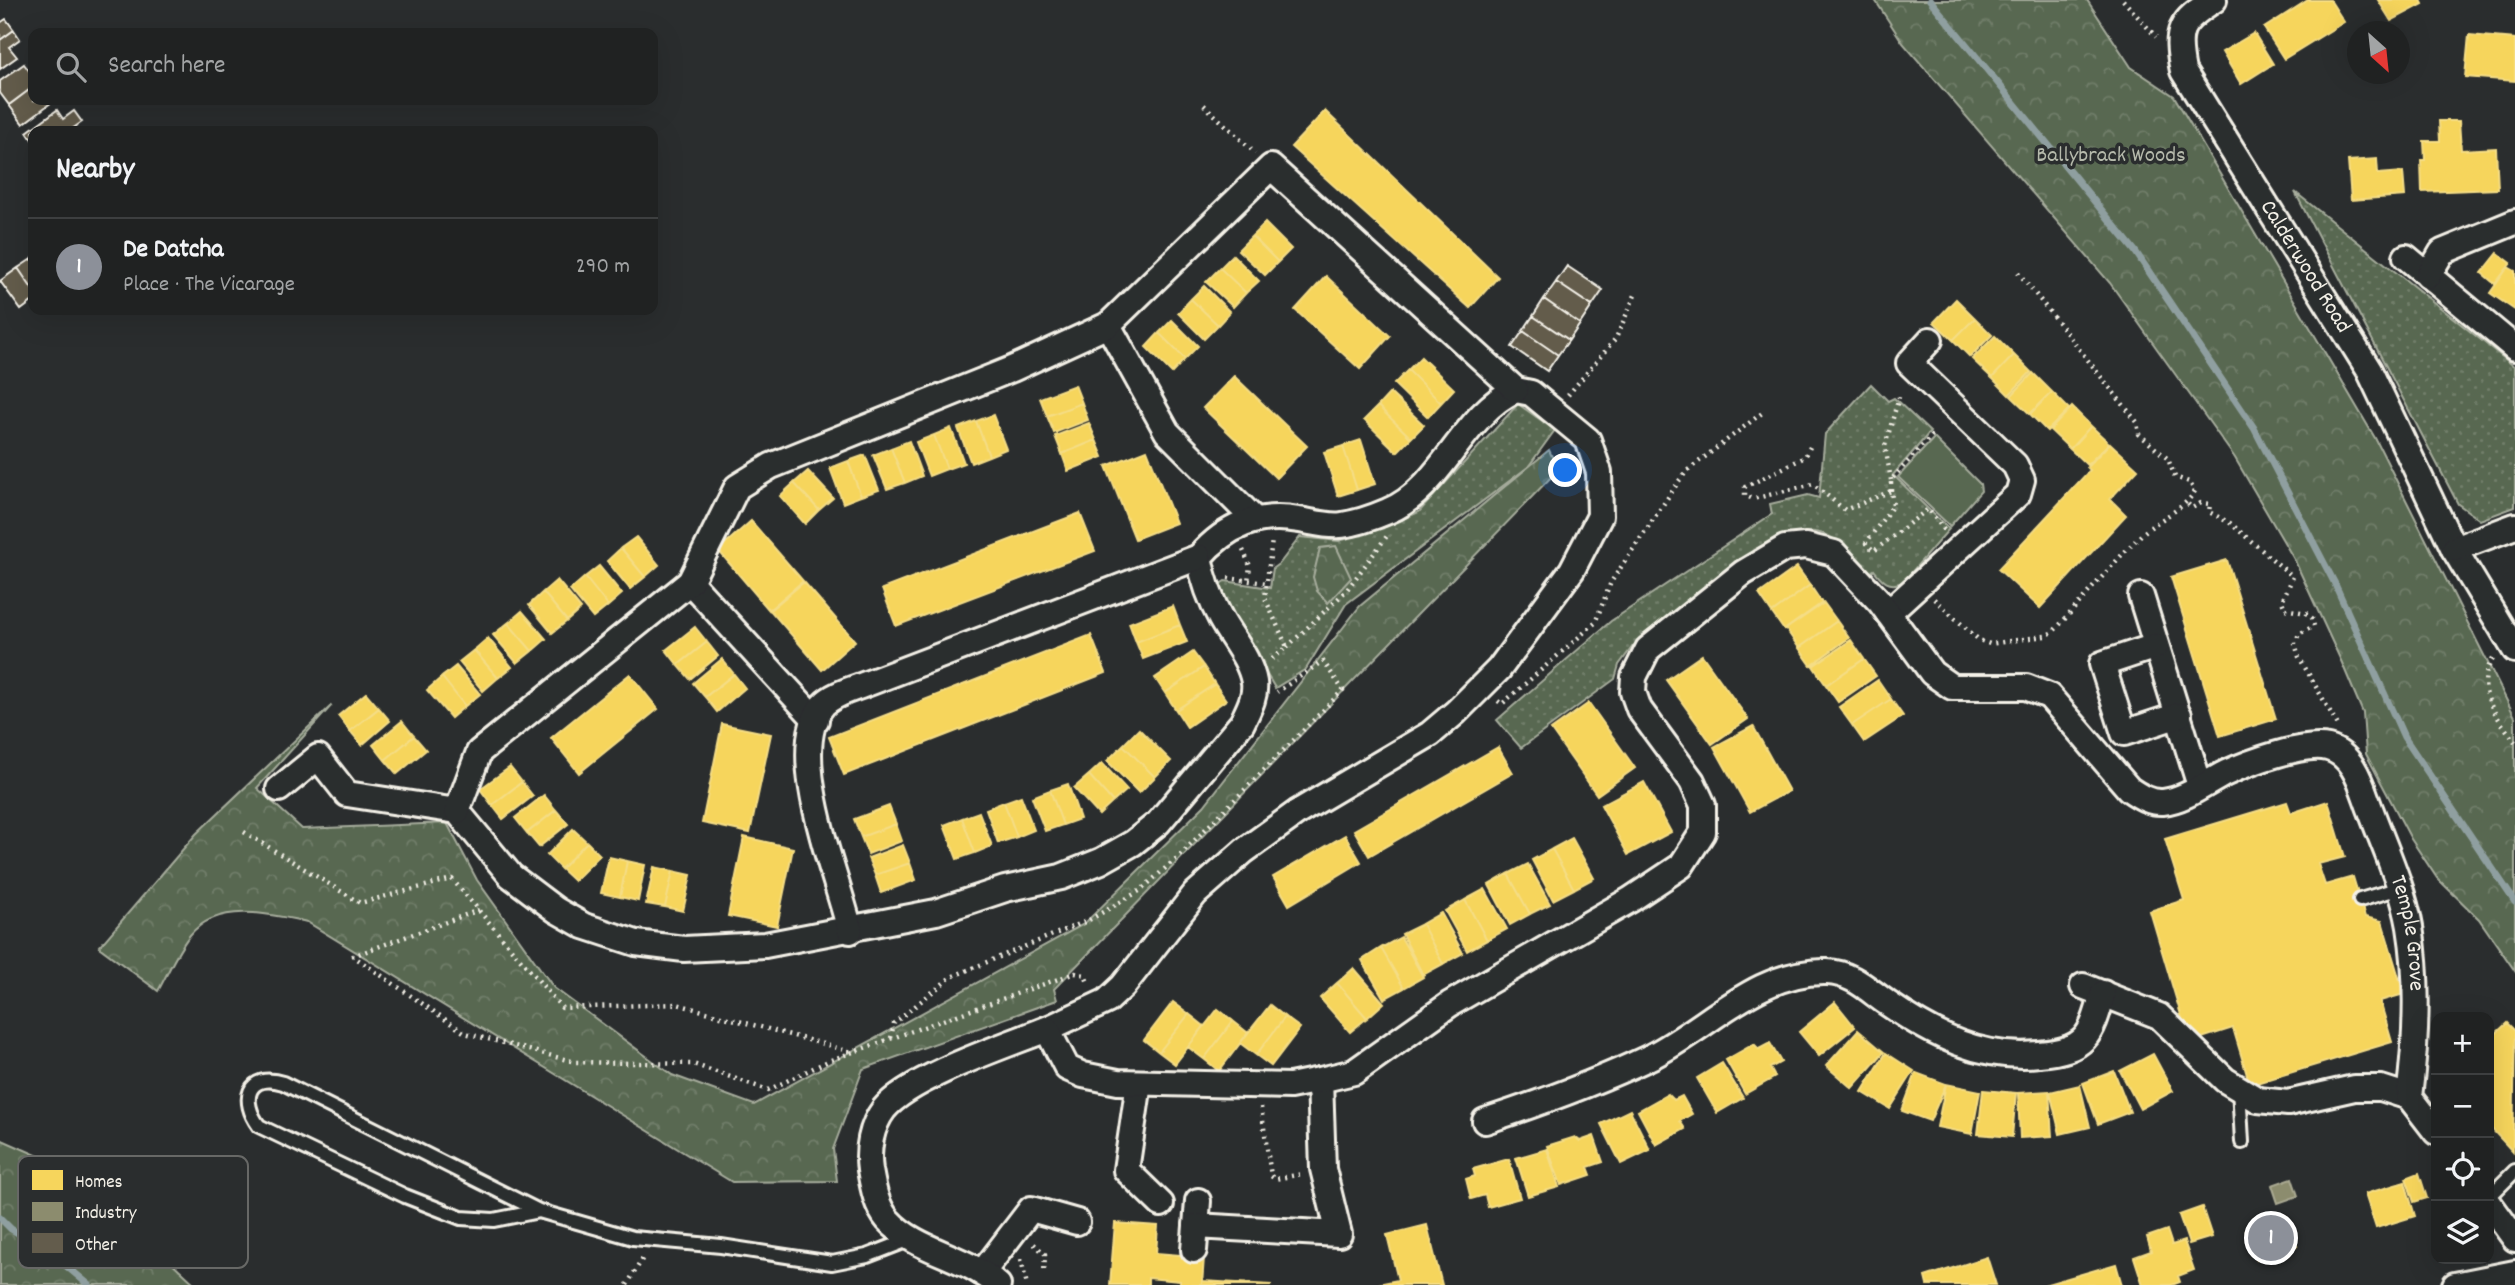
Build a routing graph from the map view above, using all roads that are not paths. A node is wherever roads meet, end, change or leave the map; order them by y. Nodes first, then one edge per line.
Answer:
1 (2214, 0) edge
2 (2515, 222) edge
3 (2406, 257) dead end
4 (2428, 276) junction
5 (1108, 325) junction
6 (1930, 340) dead end
7 (2515, 348) edge
8 (1516, 390) junction
9 (1264, 524) junction
10 (2515, 526) edge
11 (2454, 549) junction
12 (1199, 557) junction
13 (690, 582) junction
14 (2141, 596) dead end
15 (1888, 613) junction
16 (2157, 646) junction
17 (2514, 648) edge
18 (2179, 715) junction
19 (816, 720) junction
20 (2200, 786) junction
21 (279, 789) dead end
22 (457, 811) junction
23 (2400, 888) junction
24 (2360, 900) dead end
25 (850, 931) junction
26 (1047, 1029) junction
27 (1320, 1080) junction
28 (1139, 1083) junction
29 (2239, 1088) junction
30 (2409, 1097) junction
31 (1485, 1121) dead end
32 (2431, 1126) edge
33 (2242, 1142) dead end
34 (2515, 1171) edge
35 (2494, 1192) edge
36 (1161, 1204) dead end
37 (539, 1210) junction
38 (2494, 1210) edge
39 (1077, 1222) dead end
40 (1196, 1226) dead end
41 (911, 1238) junction
42 (2515, 1239) edge
43 (2515, 1273) edge
44 (990, 1279) edge
45 (2455, 1285) edge

1 - 11 street, Calderwood Road
2 - 4 street
3 - 4 street
4 - 7 street
5 - 8 street
5 - 9 street
5 - 13 street
6 - 15 street
8 - 9 street
8 - 26 street
9 - 12 street
10 - 11 street
11 - 17 street, Calderwood Road
12 - 19 street
12 - 25 street
13 - 19 street
13 - 22 street
14 - 16 street
15 - 20 street
15 - 27 street
16 - 18 street
16 - 18 street
18 - 20 street
19 - 25 street
20 - 23 street, Temple Grove
21 - 22 street
22 - 25 street
23 - 24 lane
23 - 30 street, Temple Grove
26 - 28 street
26 - 41 street
27 - 28 street
27 - 40 street
28 - 36 street
29 - 30 street
29 - 31 street
29 - 33 lane
30 - 32 street
34 - 35 lane
37 - 37 lane
37 - 41 lane
38 - 42 street
39 - 44 street
41 - 44 street
43 - 45 street

